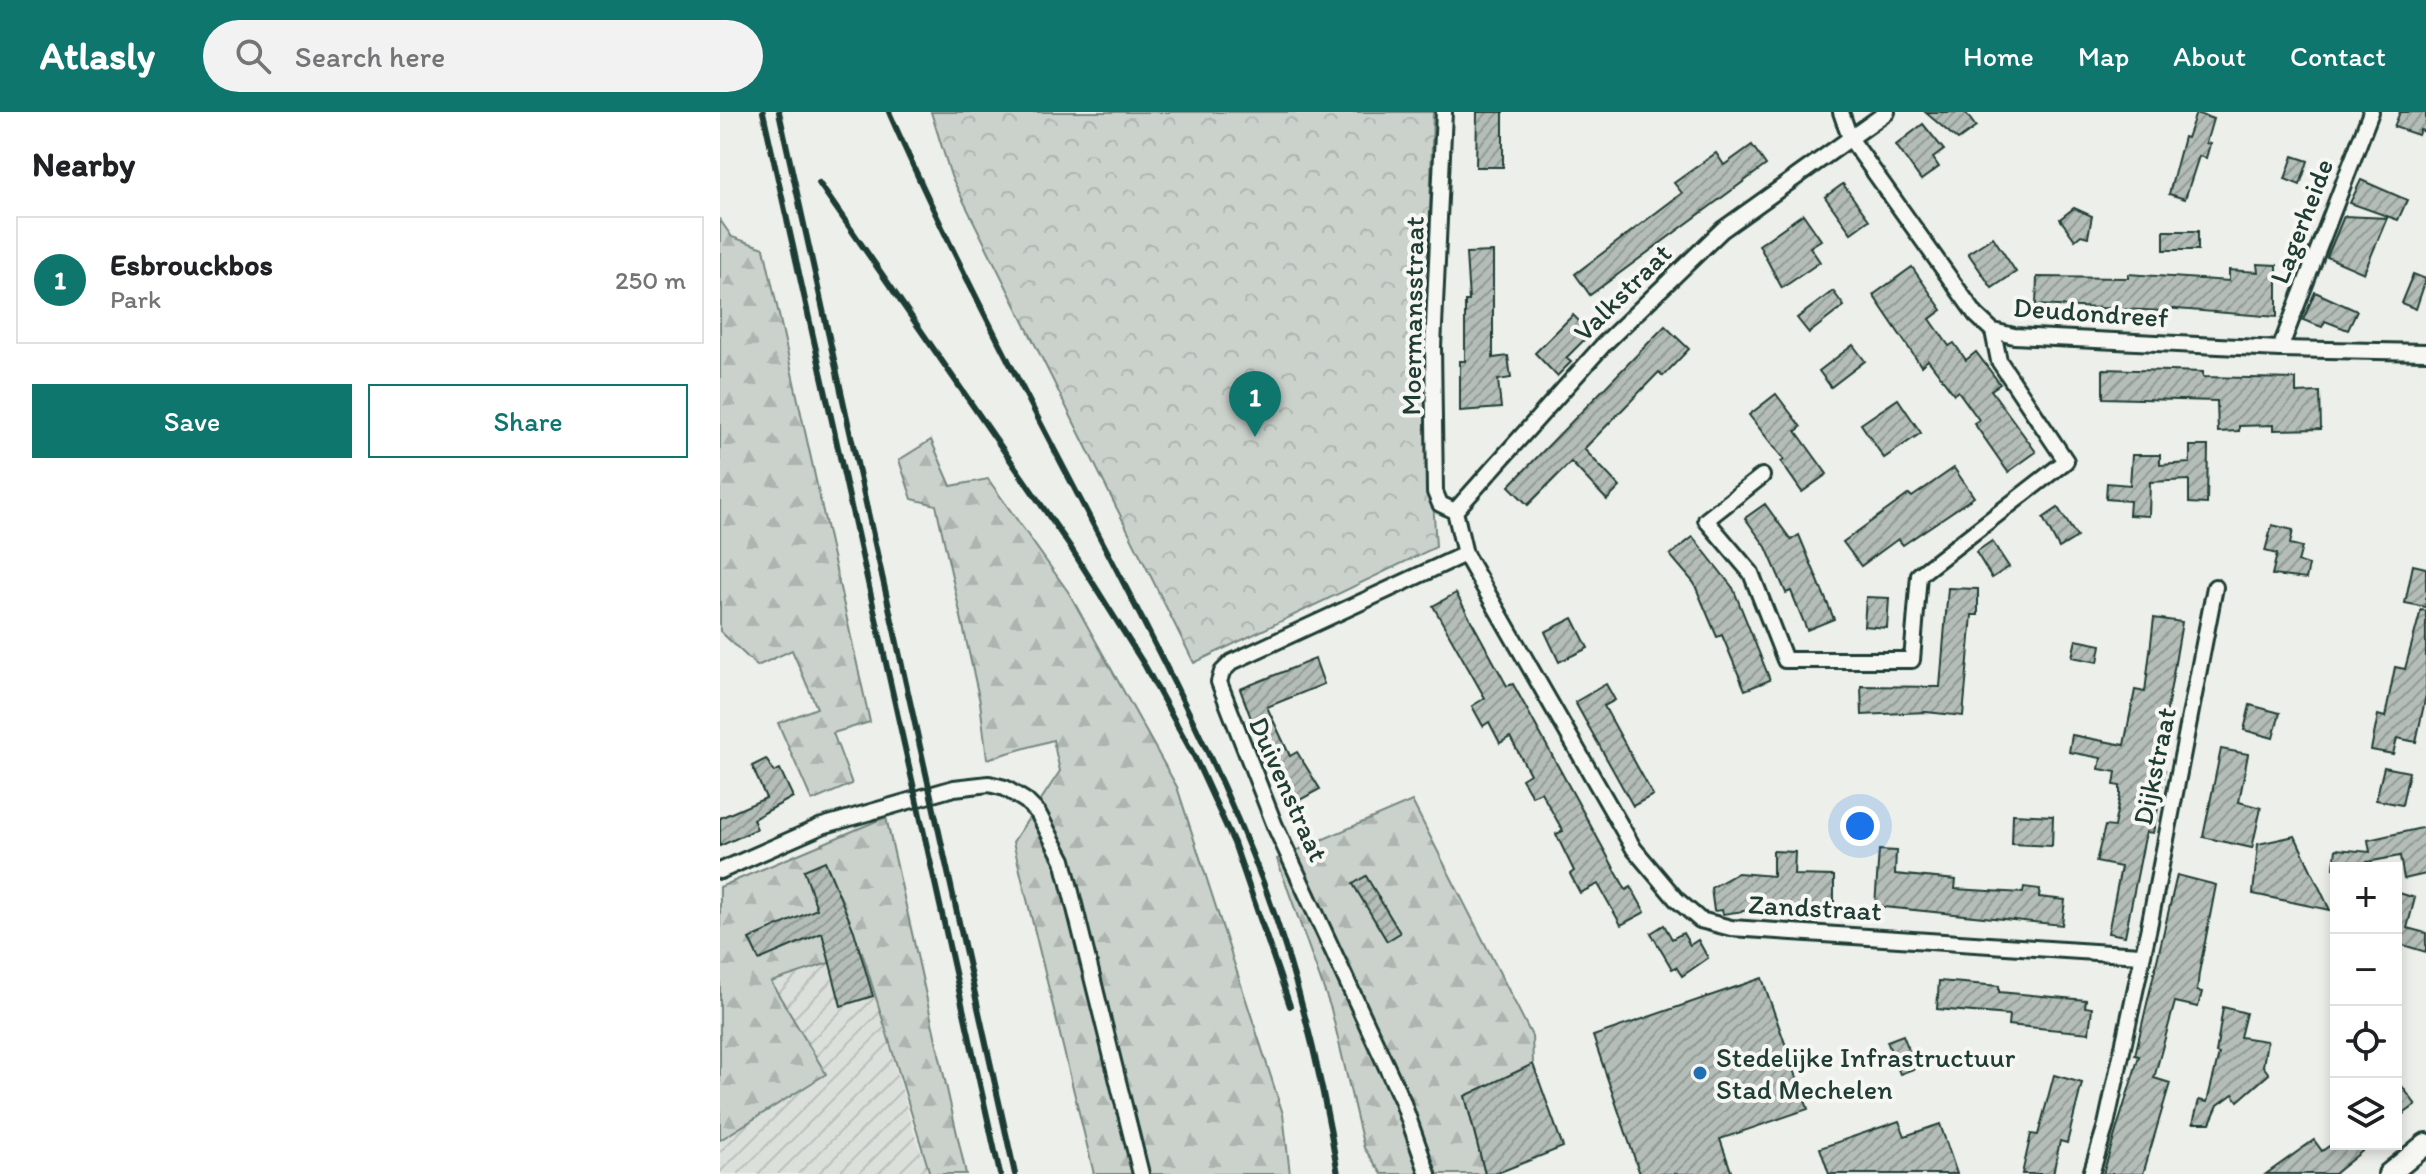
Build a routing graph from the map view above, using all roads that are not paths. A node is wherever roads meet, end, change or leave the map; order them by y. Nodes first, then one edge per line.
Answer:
1 (1444, 112) edge
2 (1841, 112) edge
3 (1887, 112) edge
4 (2371, 112) edge
5 (1850, 138) junction
6 (1993, 331) junction
7 (2280, 349) junction
8 (2426, 352) edge
9 (1762, 476) dead end
10 (1455, 511) junction
11 (1465, 554) junction
12 (2215, 587) dead end
13 (720, 871) edge
14 (2140, 955) junction
15 (2426, 1144) edge
16 (1141, 1174) edge
17 (1428, 1174) edge
18 (2091, 1174) edge
19 (2389, 1174) edge

1 - 10 street, Moermansstraat
2 - 5 street, Deudondreef
3 - 5 street, Valkstraat
4 - 7 street, Lagerheide
5 - 6 street, Deudondreef
5 - 10 street, Valkstraat
6 - 7 street, Deudondreef
6 - 9 street
7 - 8 street, Deudondreef
10 - 11 street
11 - 14 street, Zandstraat
11 - 17 street, Duivenstraat
12 - 14 street, Dijkstraat
13 - 16 street
14 - 18 street
15 - 19 main road

